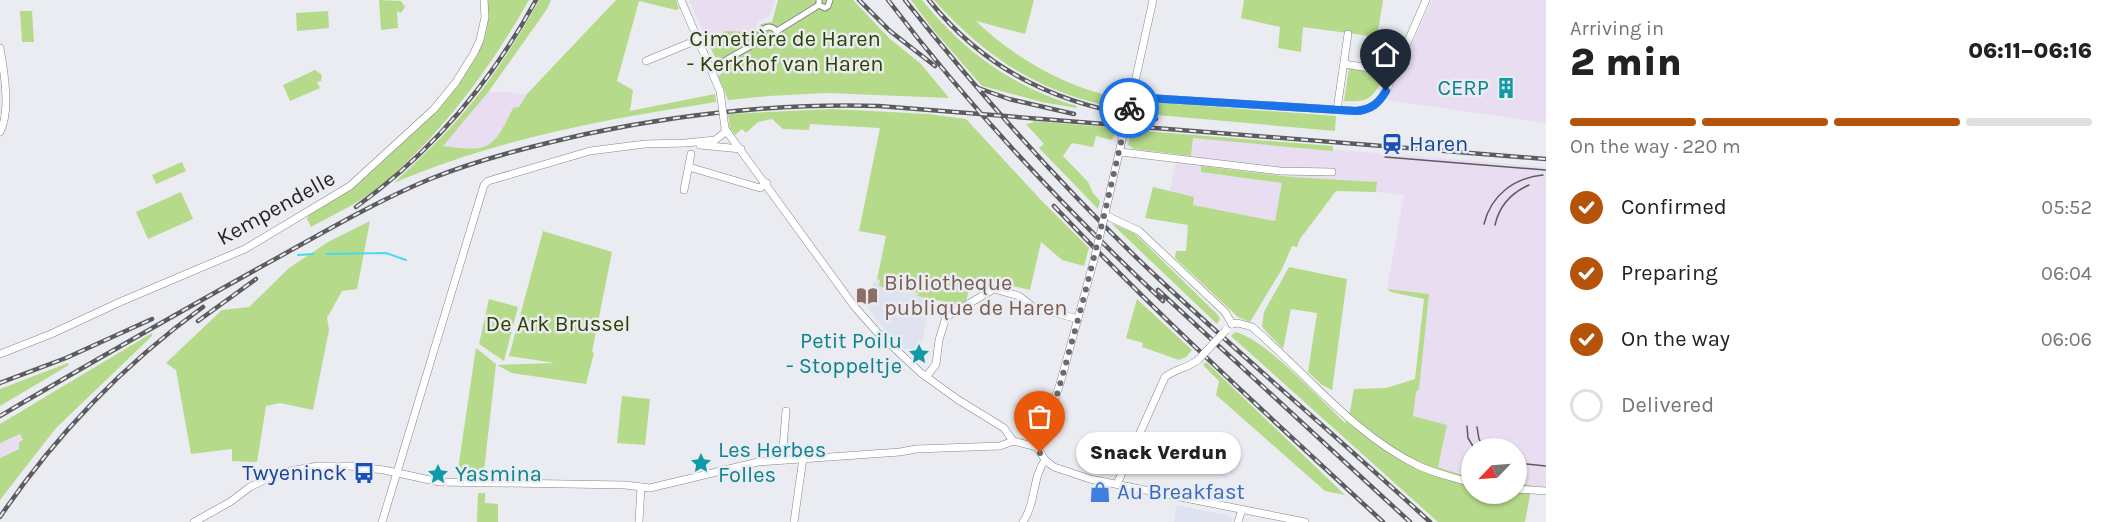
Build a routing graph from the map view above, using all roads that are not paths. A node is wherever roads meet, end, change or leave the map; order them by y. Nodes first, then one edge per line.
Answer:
1 (484, 0) edge
2 (681, 0) edge
3 (830, 0) edge
4 (1153, 0) edge
5 (1426, 0) edge
6 (819, 2) edge
7 (777, 31) junction
8 (1348, 34) dead end
9 (697, 39) junction
10 (763, 39) junction
11 (0, 48) edge
12 (646, 61) dead end
13 (1344, 64) junction
14 (710, 69) junction
15 (1395, 72) junction
16 (1131, 98) junction
17 (1338, 110) junction
18 (726, 130) junction
19 (0, 132) edge
20 (686, 143) junction
21 (741, 149) junction
22 (1120, 152) junction
23 (691, 154) dead end
24 (689, 167) junction
25 (1332, 172) dead end
26 (767, 183) junction
27 (684, 190) dead end
28 (1104, 217) junction
29 (1078, 319) junction
30 (1229, 327) junction
31 (0, 354) edge
32 (926, 377) junction
33 (786, 411) dead end
34 (1013, 441) junction
35 (1036, 447) junction
36 (803, 458) junction
37 (782, 459) junction
38 (1045, 460) junction
39 (397, 474) junction
40 (1461, 479) edge
41 (1116, 484) junction
42 (640, 487) junction
43 (1527, 490) edge
44 (1546, 491) edge
45 (1242, 509) junction
46 (194, 522) edge
47 (382, 522) edge
48 (639, 522) edge
49 (795, 522) edge
50 (1023, 522) edge
51 (1238, 522) edge
52 (1305, 522) edge

1 - 31 street, Kempendelle
2 - 9 street
3 - 6 street
4 - 16 street
5 - 15 street
6 - 7 street
7 - 10 street
7 - 10 street
8 - 13 street
9 - 12 street
9 - 14 street
10 - 14 street
11 - 19 street
13 - 15 street
13 - 17 street
14 - 18 street, bridge
15 - 17 street
16 - 17 street
16 - 22 street, bridge
18 - 20 street
18 - 21 street
20 - 21 street
20 - 39 street
21 - 26 street
22 - 25 street
22 - 28 street
23 - 24 street
24 - 26 street
24 - 27 street
26 - 32 street
28 - 29 street, bridge
28 - 30 street
29 - 32 street
29 - 35 street
30 - 40 street
30 - 41 street, bridge
32 - 34 street
33 - 37 street
34 - 35 street
34 - 36 street
35 - 38 street
36 - 37 street
36 - 49 street
37 - 42 street
38 - 41 street
38 - 50 street
39 - 42 street
39 - 46 street
39 - 47 street
41 - 45 street
42 - 48 street
43 - 44 street
45 - 51 street
45 - 52 street

